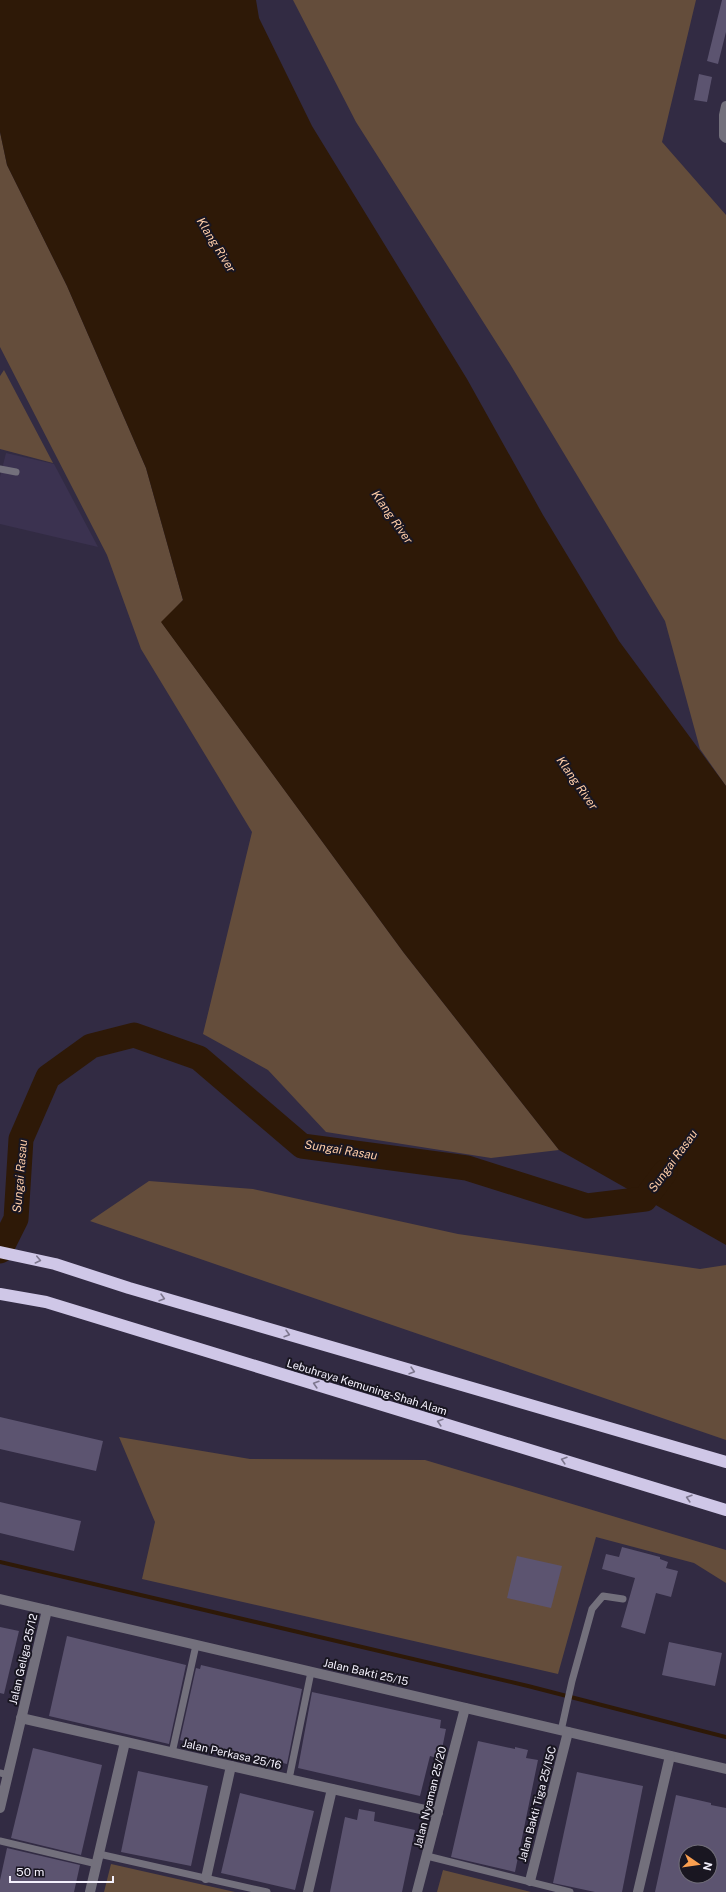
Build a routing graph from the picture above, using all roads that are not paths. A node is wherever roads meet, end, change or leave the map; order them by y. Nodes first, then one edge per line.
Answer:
1 (726, 106) edge
2 (726, 138) edge
3 (0, 468) edge
4 (16, 472) dead end
5 (0, 1252) edge
6 (0, 1294) edge
7 (726, 1462) edge
8 (726, 1510) edge
9 (0, 1599) edge
10 (623, 1599) dead end
11 (47, 1610) junction
12 (196, 1645) junction
13 (312, 1672) junction
14 (465, 1708) junction
15 (21, 1718) junction
16 (564, 1732) junction
17 (125, 1742) junction
18 (172, 1753) junction
19 (670, 1756) junction
20 (231, 1766) junction
21 (726, 1770) edge
22 (4, 1774) edge
23 (289, 1779) junction
24 (332, 1789) junction
25 (0, 1808) edge
26 (438, 1813) junction
27 (0, 1841) edge
28 (99, 1854) junction
29 (427, 1856) junction
30 (97, 1864) junction
31 (206, 1878) junction
32 (530, 1881) junction
33 (90, 1892) edge
34 (267, 1892) edge
35 (308, 1892) edge
36 (418, 1892) edge
37 (570, 1892) edge
38 (638, 1892) edge

1 - 2 street
3 - 4 lane
5 -> 7 highway
8 -> 6 highway, Lebuhraya Kemuning-Shah Alam
9 - 11 street, Jalan Bakti 25/15
10 - 16 lane
11 - 12 street, Jalan Bakti 25/15
11 - 15 street, Jalan Geliga 25/12
12 - 13 street, Jalan Bakti 25/15
12 - 18 lane
13 - 14 street, Jalan Bakti 25/15
13 - 23 lane
14 - 16 street, Jalan Bakti 25/15
14 - 26 street, Jalan Nyaman 25/20
15 - 17 street, Jalan Perkasa 25/16
15 - 22 street, Jalan Geliga 25/12
16 - 19 street, Jalan Bakti 25/15
16 - 32 street, Jalan Bakti Tiga 25/15C
17 - 18 street, Jalan Perkasa 25/16
17 - 28 street
18 - 20 street, Jalan Perkasa 25/16
19 - 21 street, Jalan Bakti 25/15
19 - 38 street
20 - 23 street, Jalan Perkasa 25/16
20 - 31 street
22 - 25 street, Jalan Geliga 25/12
23 - 24 street, Jalan Perkasa 25/16
24 - 26 street, Jalan Perkasa 25/16
24 - 35 street
26 - 29 street, Jalan Nyaman 25/20
27 - 30 lane
28 - 30 street
28 - 31 lane
29 - 32 lane
29 - 36 street, Jalan Nyaman 25/20
30 - 33 street
31 - 34 lane
32 - 37 lane

